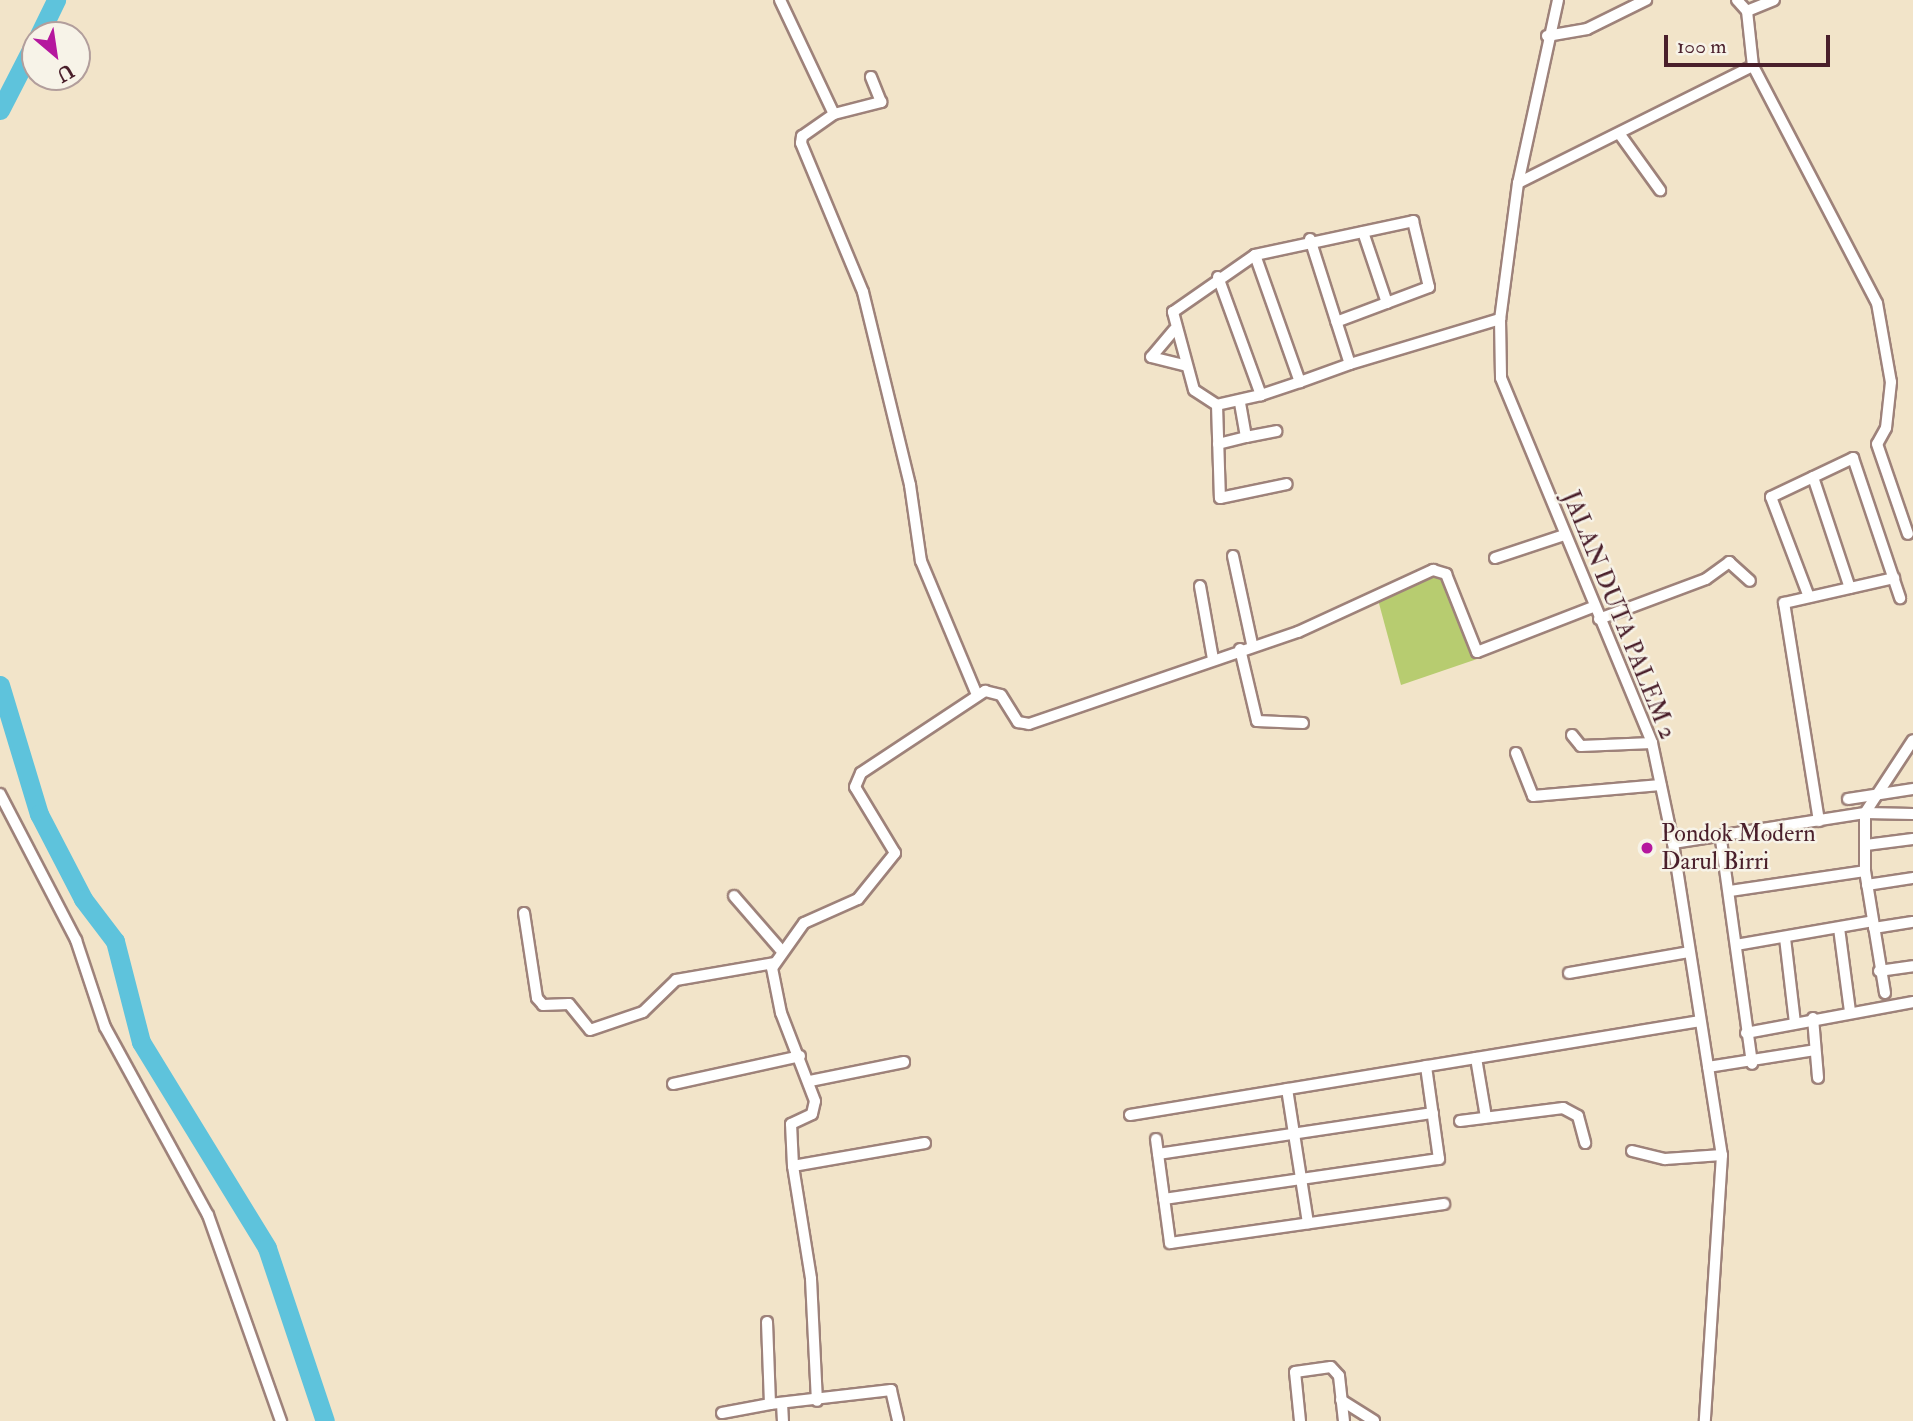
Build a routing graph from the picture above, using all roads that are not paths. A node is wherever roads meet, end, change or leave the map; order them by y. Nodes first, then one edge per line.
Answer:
1 (780, 0) edge
2 (1558, 0) edge
3 (1646, 0) edge
4 (1737, 0) edge
5 (1773, 0) edge
6 (1747, 11) junction
7 (1547, 36) junction
8 (1753, 66) junction
9 (871, 77) dead end
10 (834, 114) junction
11 (1621, 136) junction
12 (1518, 183) junction
13 (1660, 190) dead end
14 (1363, 232) junction
15 (1310, 239) junction
16 (1255, 255) junction
17 (1218, 277) junction
18 (1387, 303) junction
19 (1500, 319) junction
20 (1336, 322) junction
21 (1174, 330) junction
22 (1350, 364) junction
23 (1184, 365) junction
24 (1300, 382) junction
25 (1261, 395) junction
26 (1240, 402) junction
27 (1217, 405) junction
28 (1276, 431) dead end
29 (1247, 437) junction
30 (1218, 444) junction
31 (1813, 477) junction
32 (1287, 484) dead end
33 (1908, 534) dead end
34 (1564, 536) junction
35 (1233, 556) dead end
36 (1495, 558) dead end
37 (1894, 578) junction
38 (1749, 581) dead end
39 (1200, 586) dead end
40 (1850, 588) junction
41 (1809, 597) junction
42 (1900, 598) dead end
43 (1593, 607) junction
44 (1600, 620) junction
45 (1252, 644) junction
46 (1240, 649) junction
47 (1213, 659) junction
48 (976, 695) junction
49 (1303, 723) dead end
50 (1572, 735) dead end
51 (1913, 740) edge
52 (1652, 743) junction
53 (1516, 753) dead end
54 (1661, 786) junction
55 (1913, 789) edge
56 (1881, 792) junction
57 (0, 794) edge
58 (1848, 799) dead end
59 (1866, 813) junction
60 (1913, 814) edge
61 (1819, 821) junction
62 (1913, 839) edge
63 (1721, 840) junction
64 (1673, 844) junction
65 (1866, 845) junction
66 (1865, 871) junction
67 (1913, 878) edge
68 (1867, 884) junction
69 (1730, 891) junction
70 (734, 896) dead end
71 (524, 914) dead end
72 (1913, 922) edge
73 (1874, 925) junction
74 (1839, 928) junction
75 (1785, 938) junction
76 (1737, 945) junction
77 (780, 949) junction
78 (1689, 952) junction
79 (774, 963) junction
80 (1913, 965) edge
81 (1879, 971) junction
82 (1569, 973) dead end
83 (1885, 993) dead end
84 (1913, 1002) edge
85 (1850, 1012) junction
86 (1813, 1018) junction
87 (1700, 1021) junction
88 (1796, 1023) junction
89 (1746, 1033) junction
90 (1815, 1051) junction
91 (800, 1056) junction
92 (1476, 1058) junction
93 (904, 1062) dead end
94 (1752, 1062) junction
95 (1426, 1066) junction
96 (1708, 1067) junction
97 (1818, 1078) dead end
98 (810, 1081) junction
99 (673, 1084) dead end
100 (1287, 1089) junction
101 (1433, 1113) junction
102 (1130, 1115) dead end
103 (1486, 1116) junction
104 (1460, 1121) dead end
105 (1294, 1134) junction
106 (1156, 1139) dead end
107 (925, 1143) dead end
108 (1584, 1143) dead end
109 (1632, 1151) dead end
110 (1158, 1154) junction
111 (1722, 1155) junction
112 (793, 1166) junction
113 (1301, 1179) junction
114 (1164, 1199) junction
115 (1444, 1204) dead end
116 (1308, 1223) junction
117 (767, 1322) dead end
118 (1341, 1400) junction
119 (817, 1401) junction
120 (776, 1404) junction
121 (722, 1413) dead end
122 (281, 1421) edge
123 (783, 1421) edge
124 (898, 1421) edge
125 (1300, 1421) edge
126 (1344, 1421) edge
127 (1374, 1421) edge
128 (1705, 1421) edge

1 - 10 street
2 - 7 street, JALAN DUTA PALEM 2
3 - 7 street
4 - 6 street
5 - 6 street
6 - 8 street
7 - 12 street, JALAN DUTA PALEM 2
8 - 11 street
8 - 33 street
9 - 10 street
10 - 48 street
11 - 12 street
11 - 13 street
12 - 19 street, JALAN DUTA PALEM 2
14 - 15 street
14 - 18 street
14 - 18 street
15 - 16 street
15 - 20 street
16 - 17 street
16 - 24 street
17 - 21 street
17 - 25 street
18 - 20 street
19 - 22 street
19 - 34 street, JALAN DUTA PALEM 2
20 - 22 street
21 - 23 street
21 - 23 street
22 - 24 street
23 - 27 street
24 - 25 street
25 - 26 street
26 - 27 street
26 - 29 street
27 - 30 street
28 - 29 street
29 - 30 street
30 - 32 street
31 - 37 street
31 - 40 street
31 - 41 street
34 - 36 street
34 - 43 street, JALAN DUTA PALEM 2
35 - 45 street
37 - 40 street
37 - 42 street
38 - 44 street
39 - 47 street
40 - 41 street
41 - 61 street
43 - 44 street, JALAN DUTA PALEM 2
43 - 45 street
44 - 52 street, JALAN DUTA PALEM 2
45 - 46 street
46 - 47 street
46 - 49 street
47 - 48 street
48 - 77 street
50 - 52 street
51 - 56 street
52 - 54 street, JALAN DUTA PALEM 2
53 - 54 street
54 - 64 street, JALAN DUTA PALEM 2
55 - 56 street
56 - 58 street
56 - 59 street
57 - 122 street
59 - 60 street
59 - 61 street
59 - 65 street
61 - 63 street
62 - 65 street
63 - 64 street
63 - 69 street
64 - 78 street, JALAN DUTA PALEM 2
65 - 66 street
66 - 68 street
66 - 69 street
67 - 68 street
68 - 73 street
69 - 76 street
70 - 77 street
71 - 79 street
72 - 73 street
73 - 74 street
73 - 81 street
74 - 75 street
74 - 85 street
75 - 76 street
75 - 88 street
76 - 89 street
77 - 79 street
78 - 82 street
78 - 87 street, JALAN DUTA PALEM 2
79 - 91 street
80 - 81 street
81 - 83 street
84 - 85 street
85 - 86 street
86 - 88 street
86 - 90 street
87 - 92 street
87 - 96 street, JALAN DUTA PALEM 2
88 - 89 street
89 - 94 street
90 - 94 street
90 - 97 street
91 - 98 street
91 - 99 street
92 - 95 street
92 - 103 street
93 - 98 street
94 - 96 street
95 - 100 street
95 - 101 street
96 - 111 street, JALAN DUTA PALEM 2
98 - 112 street
100 - 102 street
100 - 105 street
101 - 105 street
101 - 113 street
103 - 104 street
103 - 108 street
105 - 110 street
105 - 113 street
106 - 110 street
107 - 112 street
109 - 111 street
110 - 114 street
111 - 128 street, JALAN DUTA PALEM 2
112 - 119 street
113 - 114 street
113 - 116 street
114 - 116 street
115 - 116 street
117 - 120 street
118 - 125 street
118 - 126 street
118 - 127 street
119 - 120 street
119 - 124 street
120 - 121 street
120 - 123 street

